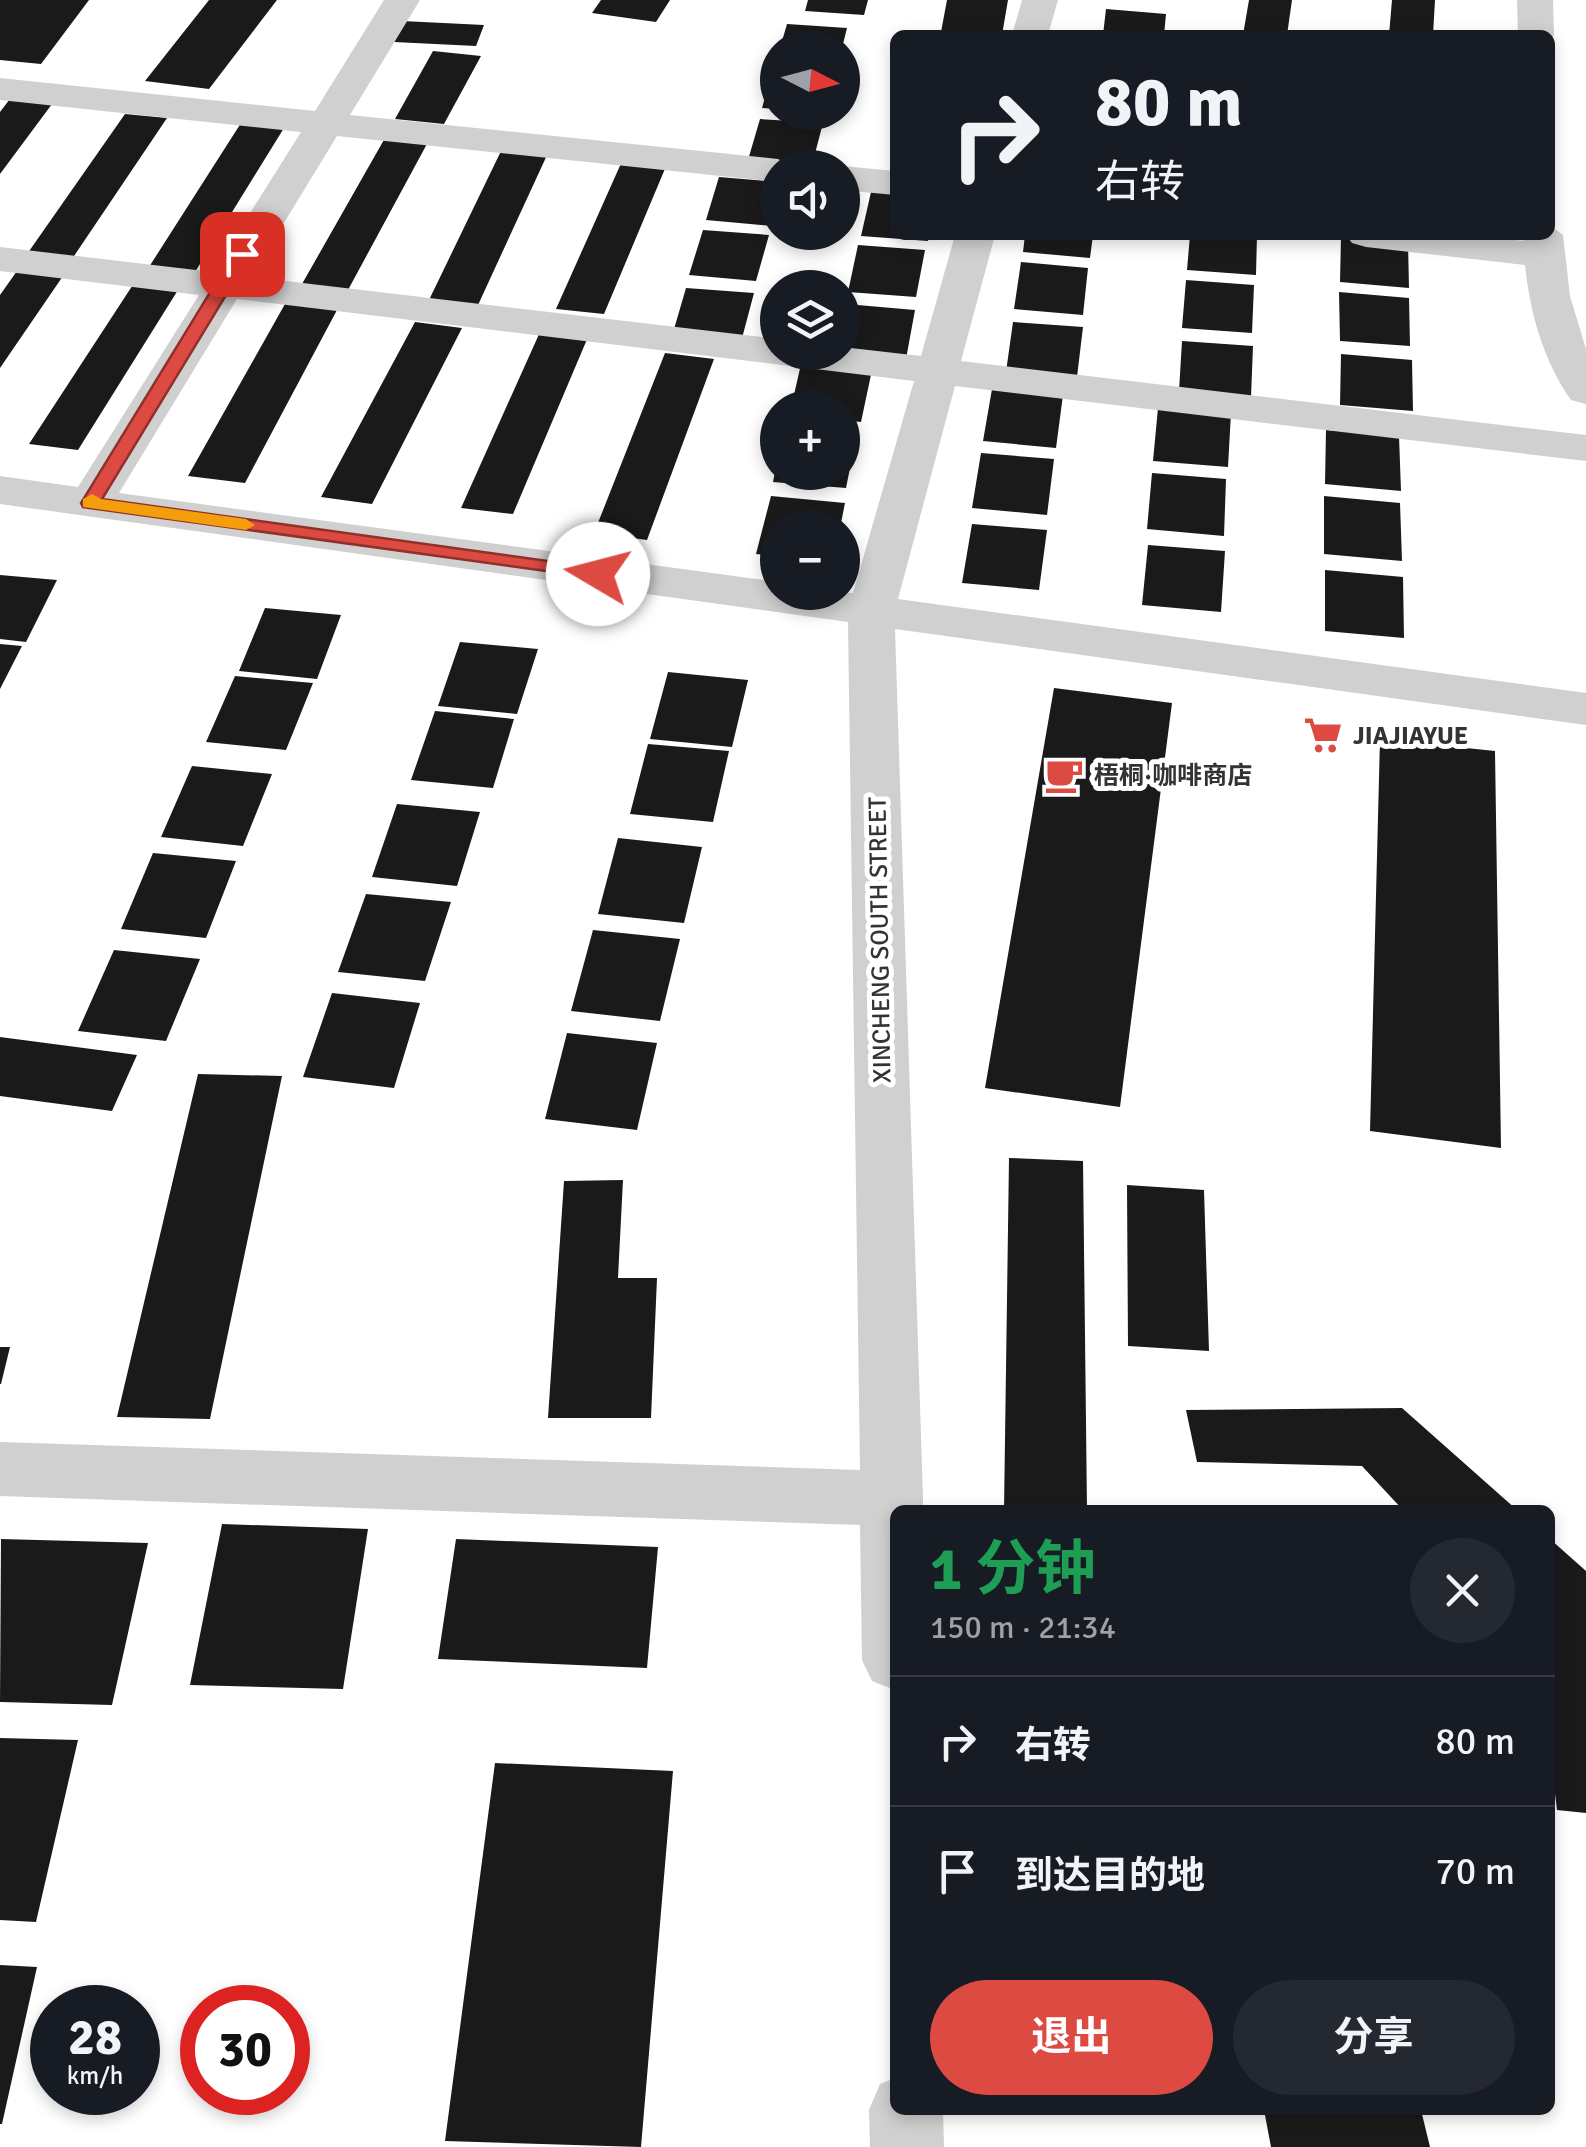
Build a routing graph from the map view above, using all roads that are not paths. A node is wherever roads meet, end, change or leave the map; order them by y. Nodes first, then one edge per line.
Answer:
1 (402, 0) edge
2 (1040, 0) edge
3 (1535, 0) edge
4 (1031, 30) edge
5 (1536, 30) edge
6 (0, 89) edge
7 (323, 124) junction
8 (760, 169) edge
9 (860, 180) edge
10 (890, 183) edge
11 (974, 240) edge
12 (1455, 240) edge
13 (1544, 245) edge
14 (0, 259) edge
15 (222, 286) junction
16 (760, 350) edge
17 (860, 362) edge
18 (937, 372) junction
19 (1586, 391) edge
20 (1586, 448) edge
21 (0, 490) edge
22 (90, 503) junction
23 (871, 612) junction
24 (1586, 710) edge
25 (0, 1469) edge
26 (892, 1498) junction
27 (892, 1505) edge
28 (906, 2115) edge
29 (906, 2147) edge

1 - 7 street
2 - 4 street
3 - 5 street
6 - 7 street
7 - 8 street
7 - 15 street
9 - 10 street
11 - 18 street, XINCHENG SOUTH STREET
12 - 13 street
13 - 19 street
14 - 15 street
15 - 16 street
15 - 22 street
17 - 18 street
18 - 20 street
18 - 23 street, XINCHENG SOUTH STREET
21 - 22 street
22 - 23 street
23 - 24 street
23 - 26 street, XINCHENG SOUTH STREET
25 - 26 street
26 - 27 street, XINCHENG SOUTH STREET
28 - 29 street

